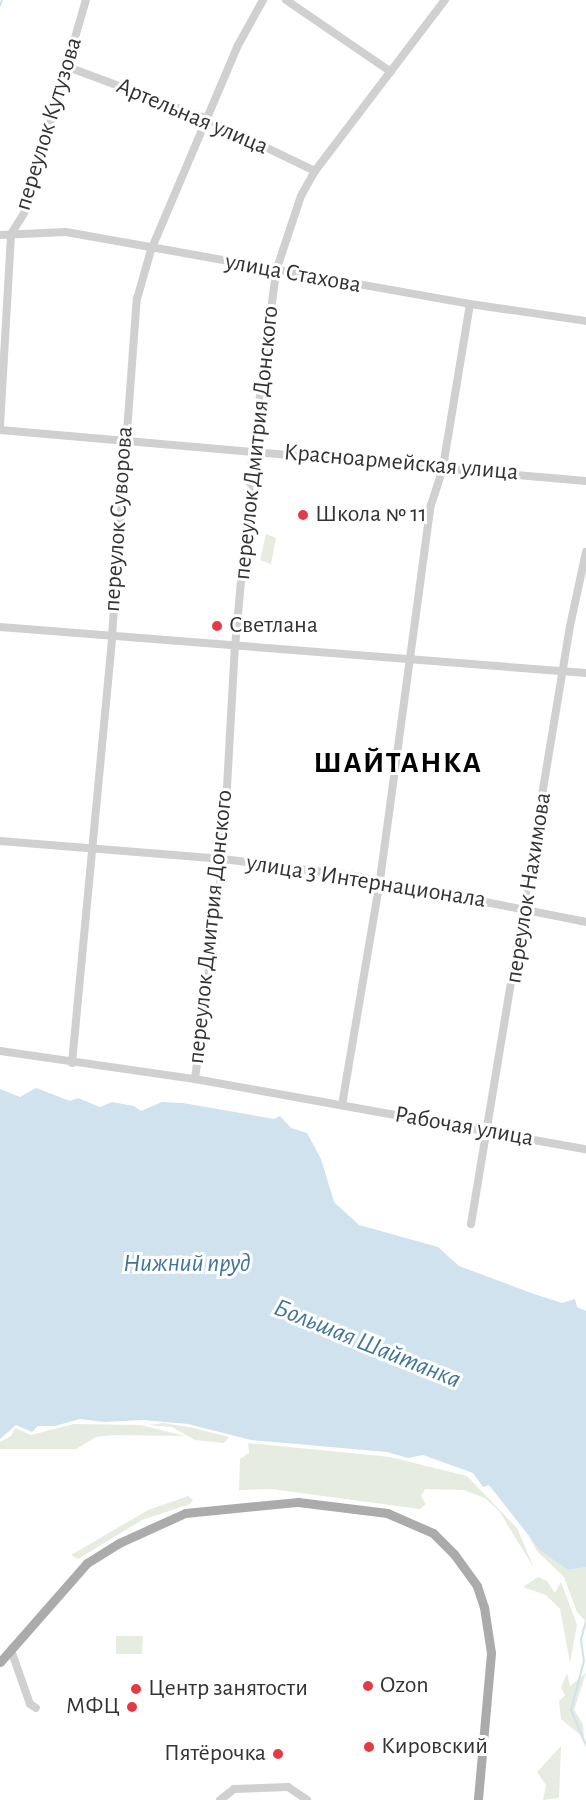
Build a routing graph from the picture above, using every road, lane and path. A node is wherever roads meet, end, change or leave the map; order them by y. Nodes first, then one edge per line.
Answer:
1 (86, 0) edge
2 (262, 0) edge
3 (286, 0) edge
4 (445, 0) edge
5 (68, 67) junction
6 (391, 72) junction
7 (207, 119) junction
8 (315, 171) junction
9 (11, 234) junction
10 (0, 235) edge
11 (151, 250) junction
12 (276, 271) junction
13 (470, 304) junction
14 (586, 321) edge
15 (0, 428) edge
16 (124, 438) junction
17 (253, 449) junction
18 (443, 467) junction
19 (586, 481) edge
20 (586, 552) edge
21 (0, 627) edge
22 (112, 636) junction
23 (235, 647) junction
24 (410, 662) junction
25 (564, 671) junction
26 (586, 673) edge
27 (0, 841) edge
28 (90, 848) junction
29 (223, 859) junction
30 (380, 880) junction
31 (526, 909) junction
32 (586, 922) edge
33 (0, 1051) edge
34 (72, 1063) junction
35 (195, 1079) junction
36 (342, 1105) junction
37 (488, 1132) junction
38 (586, 1149) edge
39 (471, 1224) dead end
40 (11, 1650) junction
41 (0, 1662) edge
42 (36, 1708) dead end
43 (220, 1800) edge
44 (308, 1800) edge
45 (478, 1800) edge

1 - 5 street, переулок Кутузова
2 - 7 street, переулок Суворова
3 - 6 street
4 - 6 street, переулок Дмитрия Донского
5 - 7 street, Артельная улица
5 - 9 street, переулок Кутузова
6 - 8 street, переулок Дмитрия Донского
7 - 8 street, Артельная улица
7 - 11 street, переулок Суворова
8 - 12 street, переулок Дмитрия Донского
9 - 10 street, улица Стахова
9 - 11 street, улица Стахова
9 - 15 street, переулок Кутузова
11 - 12 street, улица Стахова
11 - 16 street, переулок Суворова
12 - 13 street, улица Стахова
12 - 17 street, переулок Дмитрия Донского
13 - 14 street, улица Стахова
13 - 18 street
15 - 16 street, Красноармейская улица
16 - 17 street, Красноармейская улица
16 - 22 street, переулок Суворова
17 - 18 street, Красноармейская улица
17 - 23 street, переулок Дмитрия Донского
18 - 19 street, Красноармейская улица
18 - 24 street
20 - 25 street, переулок Нахимова
21 - 22 street
22 - 23 street
22 - 28 street, переулок Суворова
23 - 24 street
23 - 29 street, переулок Дмитрия Донского
24 - 25 street
24 - 30 street
25 - 26 street
25 - 31 street, переулок Нахимова
27 - 28 street, улица 3 Интернационала
28 - 29 street, улица 3 Интернационала
28 - 34 street, переулок Суворова
29 - 30 street, улица 3 Интернационала
29 - 35 street, переулок Дмитрия Донского
30 - 31 street, улица 3 Интернационала
30 - 36 street
31 - 32 street, улица 3 Интернационала
31 - 37 street, переулок Нахимова
33 - 34 street, Рабочая улица
34 - 35 street, Рабочая улица
35 - 36 street, Рабочая улица
36 - 37 street, Рабочая улица
37 - 38 street, Рабочая улица
37 - 39 street, переулок Нахимова
40 - 41 main road
40 - 42 street
40 - 45 main road
43 - 44 street

